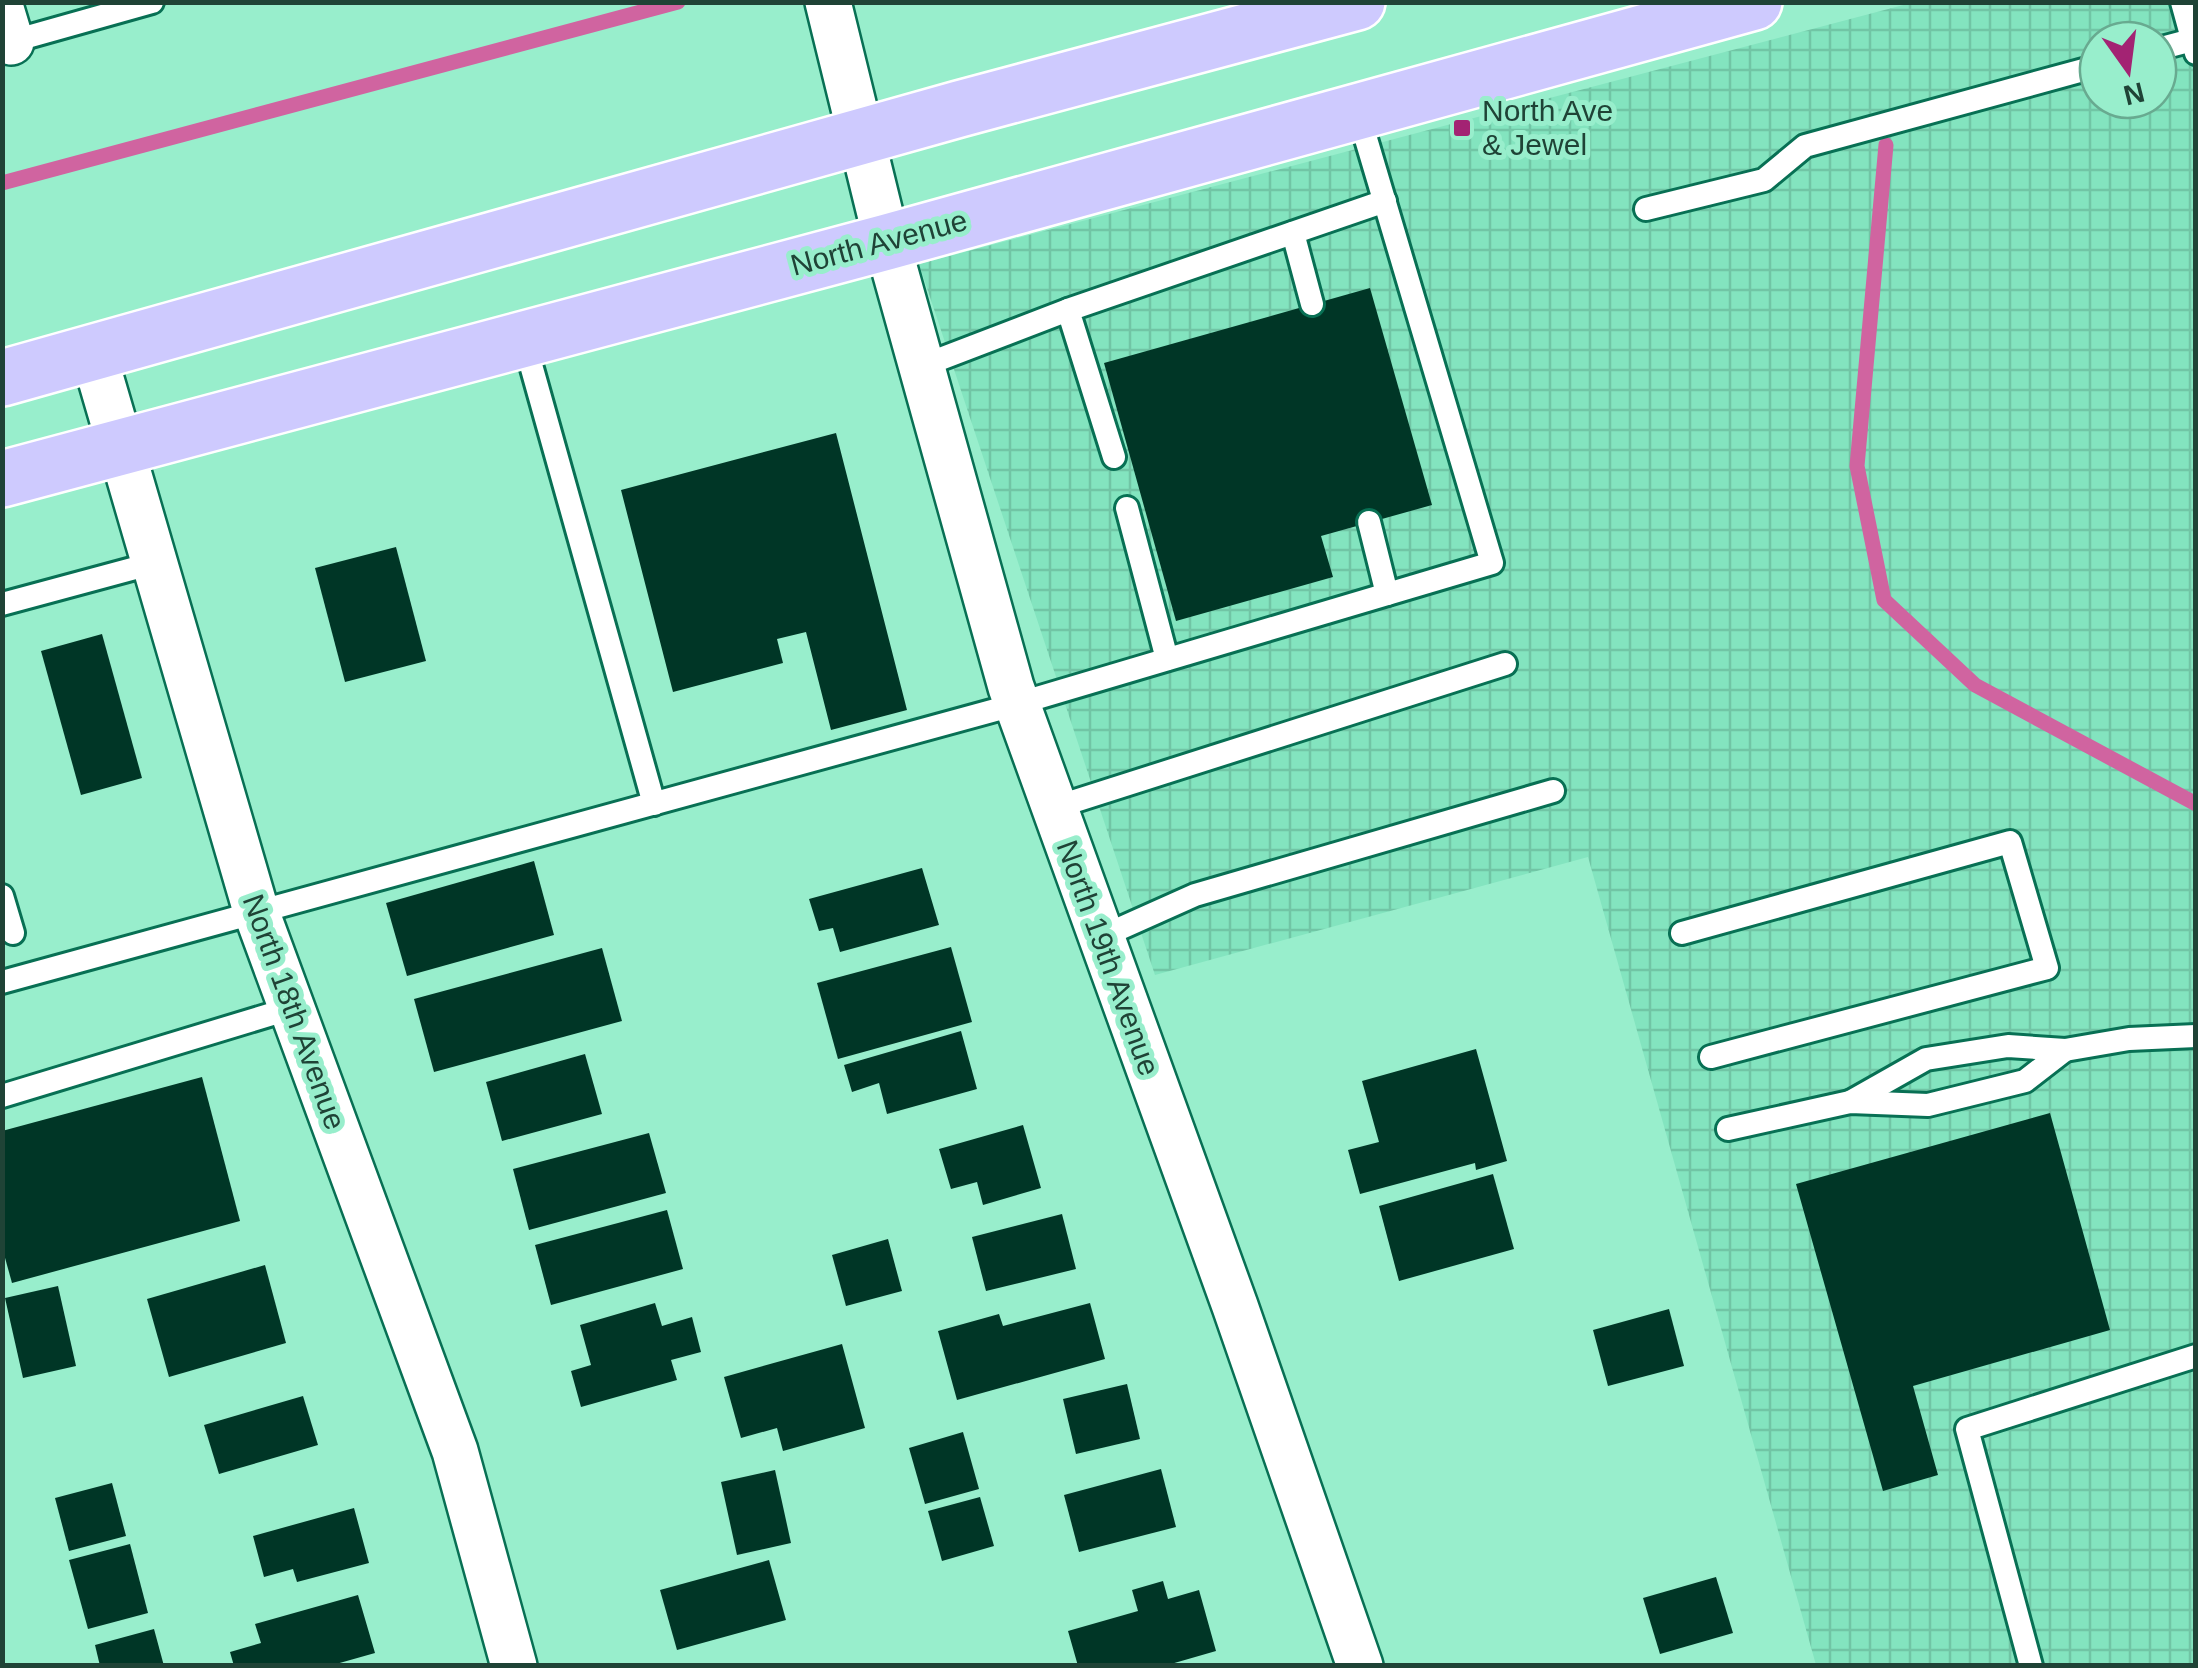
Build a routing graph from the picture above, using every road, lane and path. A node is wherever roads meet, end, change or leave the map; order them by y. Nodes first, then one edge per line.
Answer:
1 (152, 2) edge
2 (828, 2) edge
3 (1357, 2) edge
4 (1754, 2) edge
5 (2182, 2) edge
6 (5, 33) edge
7 (2194, 47) edge
8 (2078, 71) edge
9 (1358, 112) junction
10 (861, 137) junction
11 (1385, 202) junction
12 (1646, 209) dead end
13 (1293, 233) junction
14 (887, 242) junction
15 (1312, 304) dead end
16 (1068, 310) junction
17 (524, 339) junction
18 (93, 352) junction
19 (922, 366) junction
20 (2, 378) edge
21 (120, 446) junction
22 (1114, 458) dead end
23 (2, 479) edge
24 (1127, 508) dead end
25 (1369, 522) dead end
26 (154, 563) junction
27 (1387, 594) junction
28 (2, 604) edge
29 (1167, 659) junction
30 (1504, 664) dead end
31 (1017, 704) junction
32 (1553, 791) dead end
33 (654, 804) junction
34 (1053, 808) junction
35 (2, 896) edge
36 (256, 911) junction
37 (12, 932) dead end
38 (1682, 932) dead end
39 (1101, 937) junction
40 (2, 982) edge
41 (292, 1008) junction
42 (2196, 1036) edge
43 (2065, 1050) junction
44 (1712, 1057) dead end
45 (2, 1096) edge
46 (1850, 1102) junction
47 (1728, 1129) dead end
48 (2196, 1356) edge
49 (514, 1666) edge
50 (1360, 1666) edge
51 (2031, 1666) edge

1 - 6 lane
2 - 10 street, North 19th Avenue
3 - 10 main road
4 - 9 main road, North Avenue
5 - 7 lane
8 - 12 lane
9 - 11 lane
9 - 14 main road, North Avenue
10 - 14 street, North 19th Avenue
10 - 18 main road
11 - 13 lane
11 - 27 lane
13 - 15 lane
13 - 16 lane
14 - 17 main road, North Avenue
14 - 19 street, North 19th Avenue
16 - 19 lane
16 - 22 lane
17 - 21 main road, North Avenue
17 - 33 lane
18 - 20 main road
18 - 21 street, North 18th Avenue
19 - 31 street, North 19th Avenue
21 - 23 main road, North Avenue
21 - 26 street, North 18th Avenue
24 - 29 lane
25 - 27 lane
26 - 28 lane
26 - 36 street, North 18th Avenue
27 - 29 lane
29 - 31 lane
30 - 34 lane
31 - 33 lane
31 - 34 street, North 19th Avenue
32 - 39 lane
33 - 36 lane
34 - 39 street, North 19th Avenue
35 - 37 lane
36 - 40 lane
36 - 41 street, North 18th Avenue
38 - 44 lane
39 - 50 street, North 19th Avenue
41 - 45 lane
41 - 49 street, North 18th Avenue
42 - 43 lane
43 - 46 lane
43 - 46 lane
46 - 47 lane
48 - 51 lane

